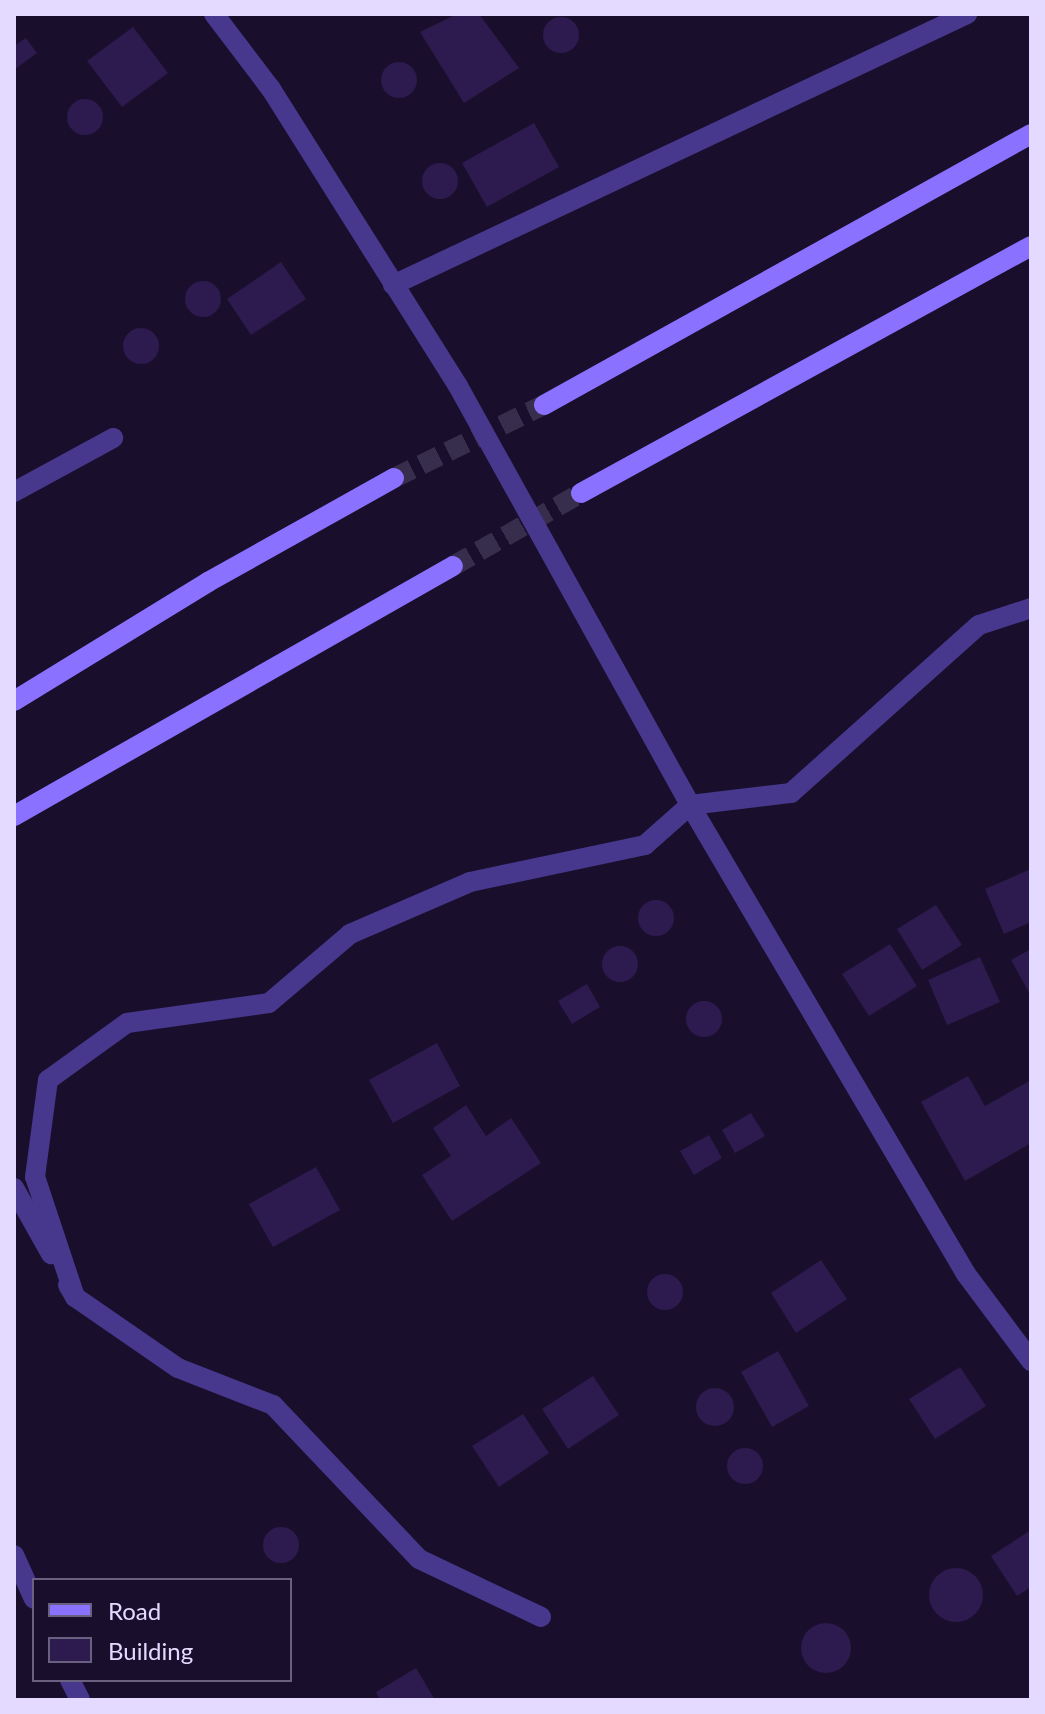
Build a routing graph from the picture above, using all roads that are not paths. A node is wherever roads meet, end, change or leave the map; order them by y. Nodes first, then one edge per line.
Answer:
1 (214, 14) edge
2 (967, 14) edge
3 (1031, 134) edge
4 (1031, 246) edge
5 (393, 285) junction
6 (544, 405) tunnel mouth
7 (113, 438) dead end
8 (394, 478) tunnel mouth
9 (14, 492) edge
10 (581, 493) tunnel mouth
11 (453, 566) tunnel mouth
12 (1031, 608) edge
13 (14, 701) edge
14 (690, 805) junction
15 (14, 816) edge
16 (14, 1188) edge
17 (75, 1297) junction
18 (1031, 1361) edge
19 (14, 1555) edge
20 (32, 1595) edge
21 (541, 1617) dead end
22 (71, 1682) edge
23 (80, 1700) edge

1 - 5 street
2 - 5 street
3 - 6 main road
4 - 10 main road
5 - 14 street
7 - 9 street
8 - 13 main road
11 - 15 main road
12 - 14 street
14 - 17 street
14 - 18 street
16 - 17 street
17 - 21 street
19 - 20 street
22 - 23 street

